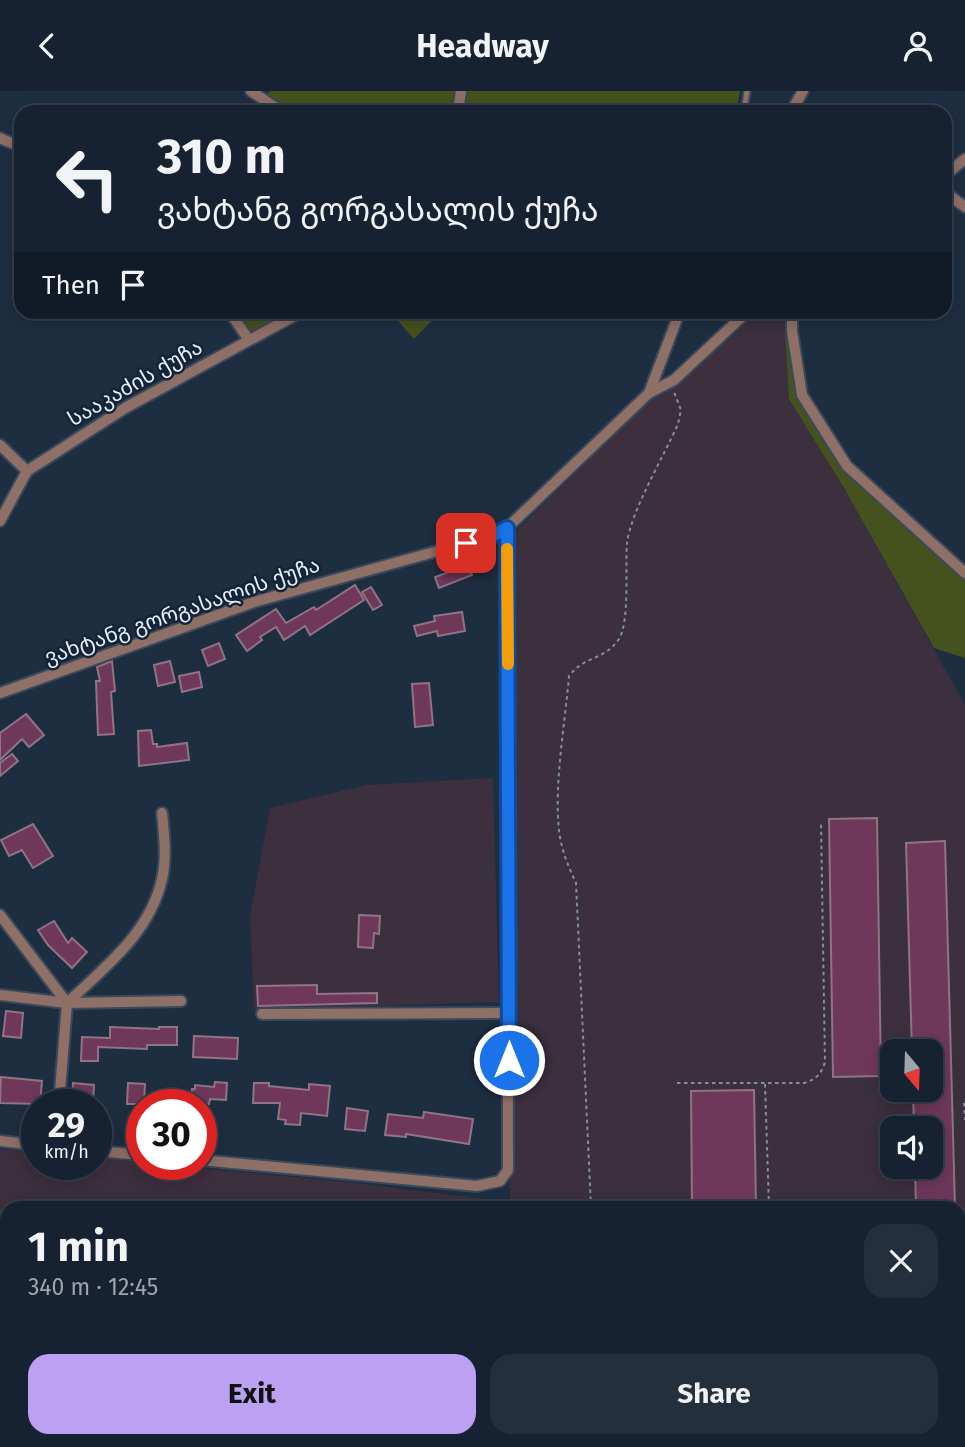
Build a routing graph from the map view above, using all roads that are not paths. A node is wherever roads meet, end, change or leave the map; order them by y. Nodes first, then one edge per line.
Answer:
1 (251, 91) edge
2 (272, 105) edge
3 (235, 319) edge
4 (288, 319) edge
5 (677, 319) edge
6 (739, 319) edge
7 (792, 319) edge
8 (250, 339) junction
9 (649, 393) junction
10 (0, 445) edge
11 (27, 471) junction
12 (0, 521) edge
13 (507, 528) junction
14 (965, 573) edge
15 (0, 693) edge
16 (162, 813) dead end
17 (0, 915) edge
18 (0, 995) edge
19 (181, 1001) dead end
20 (67, 1003) junction
21 (509, 1013) junction
22 (262, 1014) dead end
23 (60, 1089) edge
24 (0, 1141) edge
25 (21, 1143) edge
26 (217, 1162) edge

1 - 2 street
3 - 8 street
4 - 8 street, სააკაძის ქუჩა
5 - 9 street, ვახტანგ გორგასალის ქუჩა
6 - 9 street
7 - 14 street
8 - 11 street, სააკაძის ქუჩა
9 - 13 street, ვახტანგ გორგასალის ქუჩა
10 - 11 street
11 - 12 street
13 - 15 street, ვახტანგ გორგასალის ქუჩა
13 - 21 street
16 - 20 street
17 - 20 street
18 - 20 street
19 - 20 street
20 - 23 street
21 - 22 street
21 - 26 street
24 - 25 street

